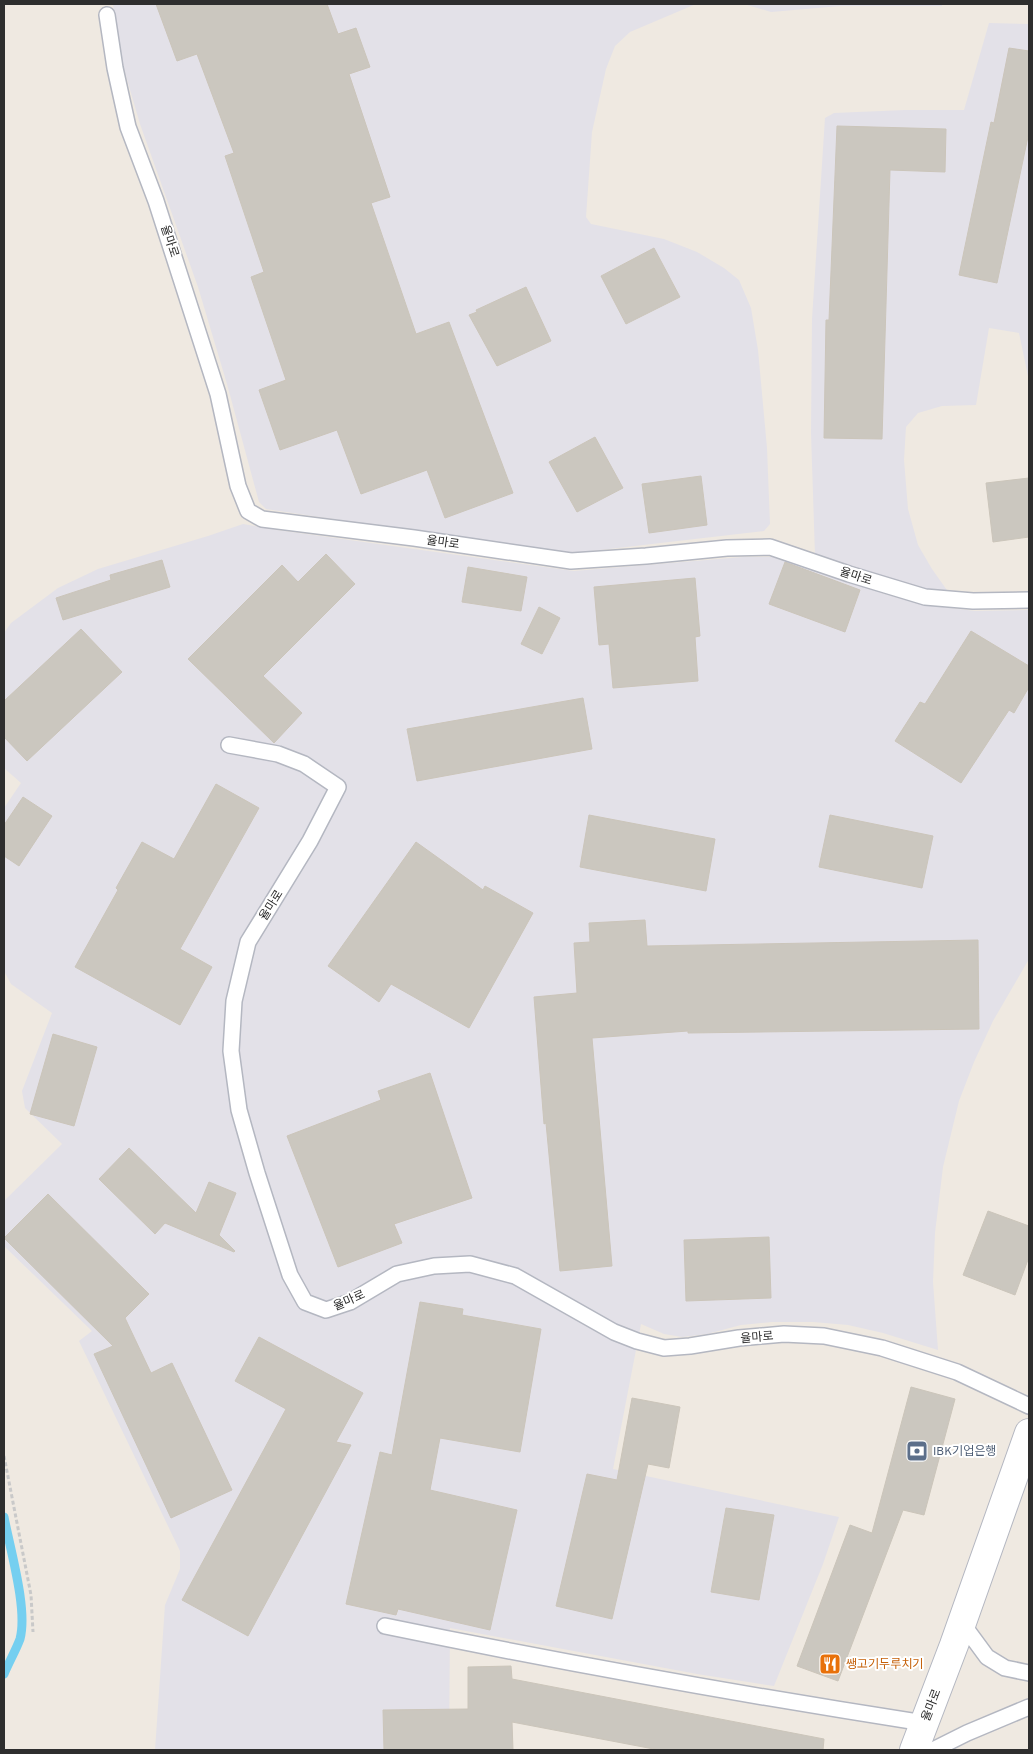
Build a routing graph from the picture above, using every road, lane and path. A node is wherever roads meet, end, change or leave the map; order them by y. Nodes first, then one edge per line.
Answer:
1 (107, 14) dead end
2 (1029, 600) edge
3 (229, 744) dead end
4 (1029, 1406) edge
5 (1029, 1433) edge
6 (4, 1456) edge
7 (962, 1623) junction
8 (385, 1626) dead end
9 (33, 1632) dead end
10 (1029, 1673) edge
11 (1029, 1707) edge
12 (924, 1723) junction
13 (914, 1750) edge
14 (933, 1750) edge

1 - 2 lane, 율마로
3 - 4 lane, 율마로
5 - 7 street, 율마로
6 - 9 path
7 - 10 lane
7 - 12 street, 율마로
8 - 12 lane
11 - 14 lane
12 - 13 street, 율마로

